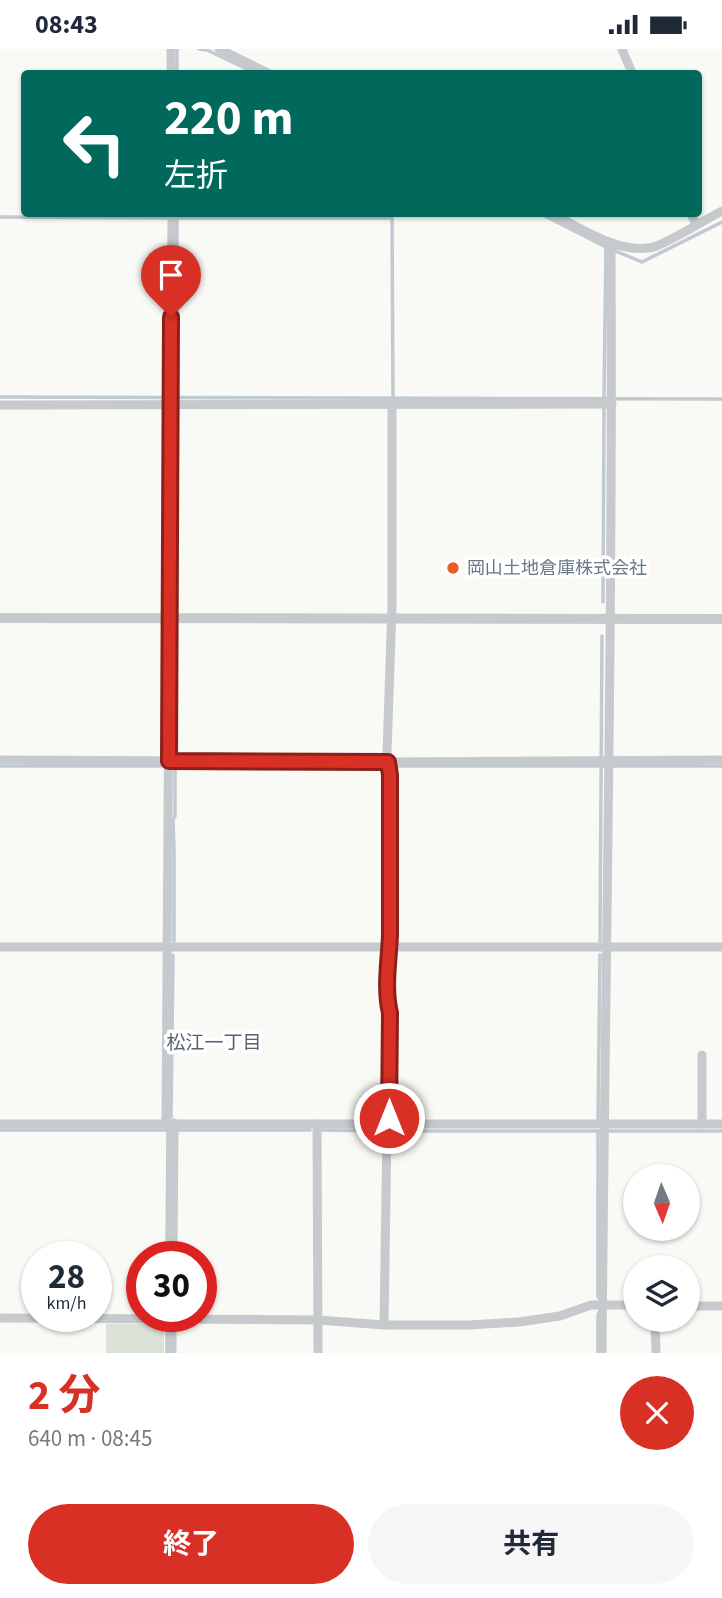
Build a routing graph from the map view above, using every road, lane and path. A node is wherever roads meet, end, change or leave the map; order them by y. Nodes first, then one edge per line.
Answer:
1 (171, 49) edge
2 (219, 49) edge
3 (622, 49) edge
4 (171, 70) edge
5 (262, 70) edge
6 (631, 70) edge
7 (722, 211) edge
8 (172, 217) edge
9 (558, 217) edge
10 (692, 217) edge
11 (695, 225) junction
12 (612, 249) junction
13 (173, 402) junction
14 (608, 402) junction
15 (392, 404) junction
16 (0, 405) edge
17 (0, 618) edge
18 (169, 618) junction
19 (391, 619) junction
20 (610, 619) junction
21 (722, 619) edge
22 (0, 760) edge
23 (722, 760) edge
24 (171, 763) junction
25 (605, 763) junction
26 (389, 766) junction
27 (0, 947) edge
28 (390, 947) junction
29 (607, 947) junction
30 (722, 947) edge
31 (167, 948) junction
32 (702, 1055) dead end
33 (0, 1123) edge
34 (170, 1123) junction
35 (317, 1124) junction
36 (604, 1124) junction
37 (702, 1124) junction
38 (722, 1124) edge
39 (388, 1125) junction
40 (173, 1241) edge
41 (602, 1305) junction
42 (623, 1305) edge
43 (700, 1306) edge
44 (722, 1306) edge
45 (126, 1317) edge
46 (0, 1318) edge
47 (217, 1318) edge
48 (318, 1320) junction
49 (384, 1325) junction
50 (172, 1332) edge
51 (655, 1332) edge
52 (172, 1353) edge
53 (318, 1353) edge
54 (602, 1353) edge
55 (656, 1353) edge

1 - 4 street
2 - 5 street
3 - 6 street
7 - 11 street
8 - 13 street
9 - 12 street
10 - 11 street
11 - 12 street
12 - 14 street
13 - 15 street
13 - 16 street
13 - 18 street
14 - 15 street
14 - 20 street
15 - 19 street
17 - 18 street
18 - 19 street
18 - 24 street
19 - 20 street
19 - 26 street
20 - 21 street
20 - 25 street
22 - 24 street
23 - 25 street
24 - 26 street
24 - 31 street
25 - 26 street
25 - 29 street
26 - 28 street
27 - 31 street
28 - 29 street
28 - 31 street
28 - 39 street
29 - 30 street
29 - 36 street
31 - 34 street
32 - 37 street
33 - 34 street
34 - 35 street
34 - 40 street
35 - 39 street
35 - 48 street
36 - 37 street
36 - 39 street
36 - 41 street
37 - 38 street
39 - 49 street
41 - 42 street
41 - 49 street
41 - 54 street
43 - 44 street
45 - 46 street
47 - 48 street
48 - 49 street
48 - 53 street
50 - 52 street
51 - 55 street

